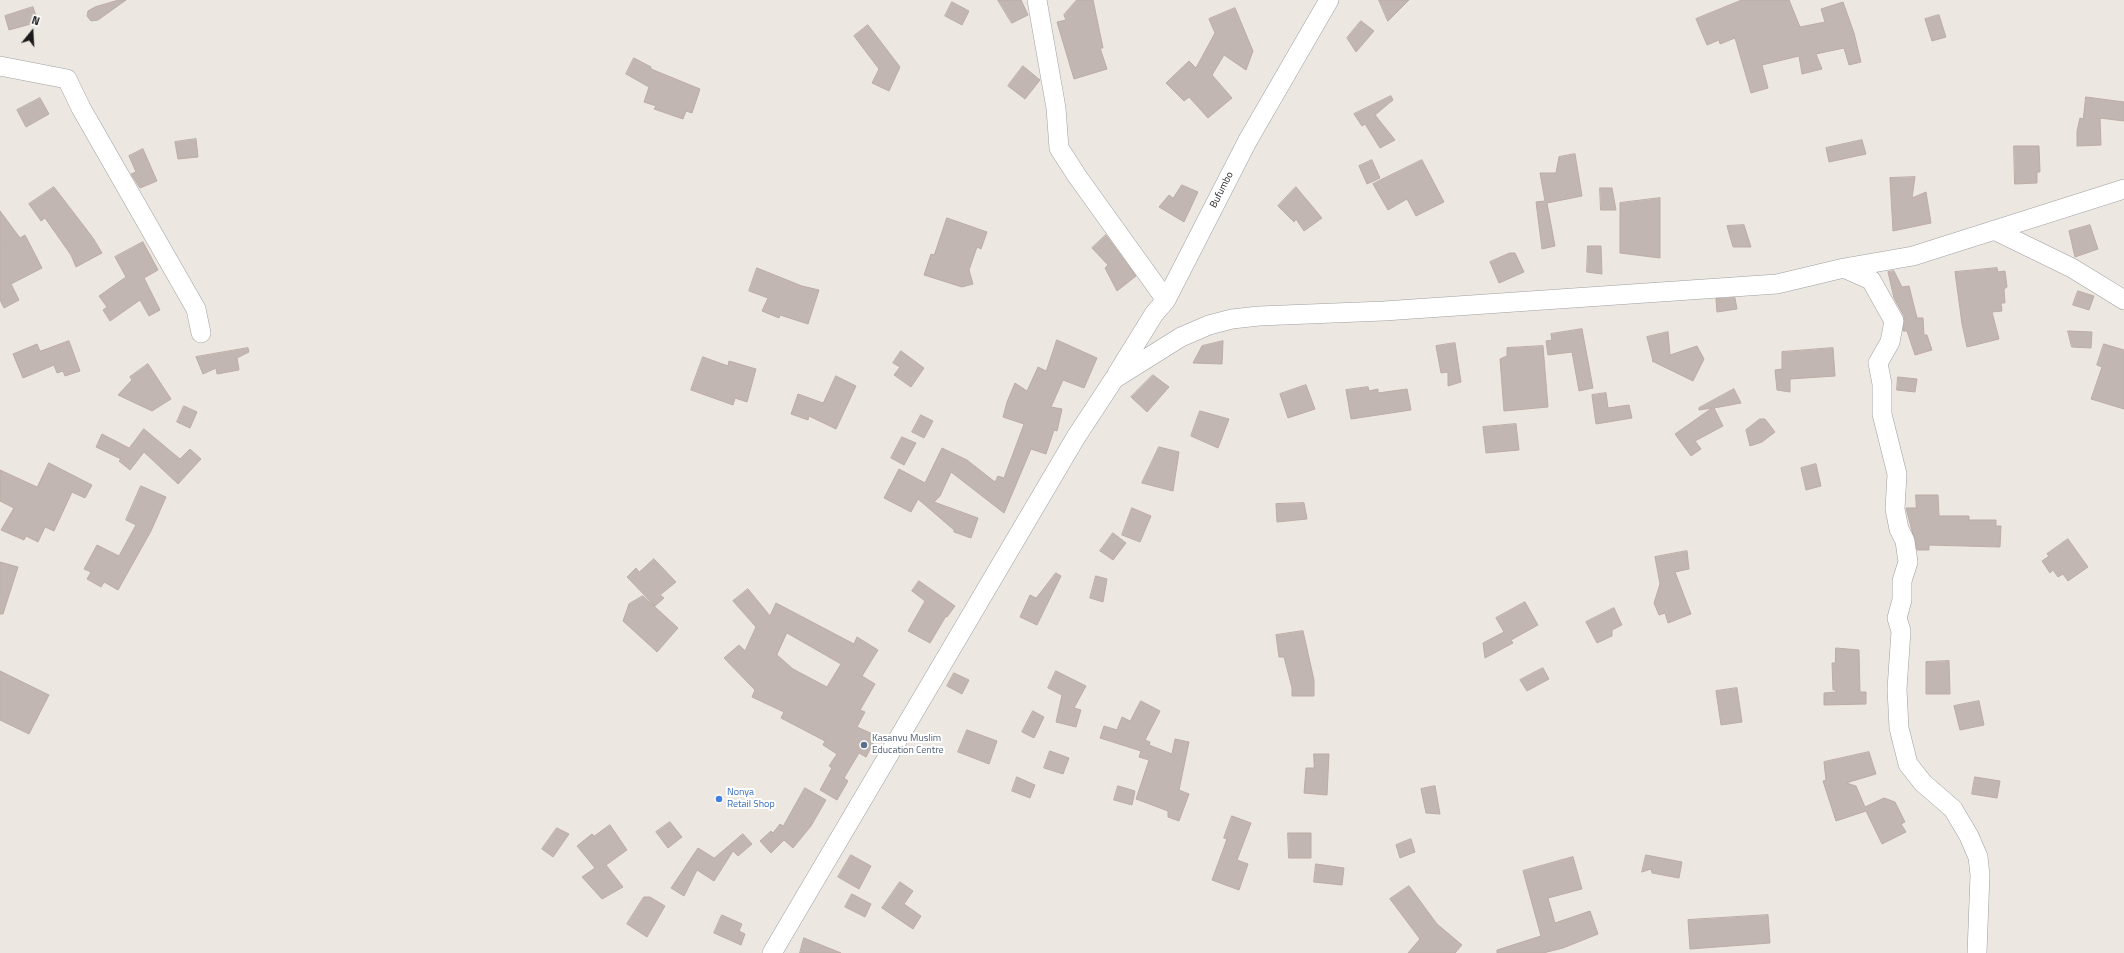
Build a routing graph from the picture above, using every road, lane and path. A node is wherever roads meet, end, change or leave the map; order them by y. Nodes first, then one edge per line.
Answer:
1 (1037, 0) edge
2 (1329, 0) edge
3 (0, 66) edge
4 (2124, 189) edge
5 (1994, 230) junction
6 (1844, 268) junction
7 (1166, 300) junction
8 (2124, 300) edge
9 (201, 333) dead end
10 (1114, 379) junction
11 (772, 953) edge
12 (1977, 953) edge

1 - 7 street
2 - 7 street, Bufumbo
3 - 9 street
4 - 5 street
5 - 6 street
5 - 8 street
6 - 10 street
6 - 12 street
7 - 10 street, Bufumbo
10 - 11 street, Bufumbo

